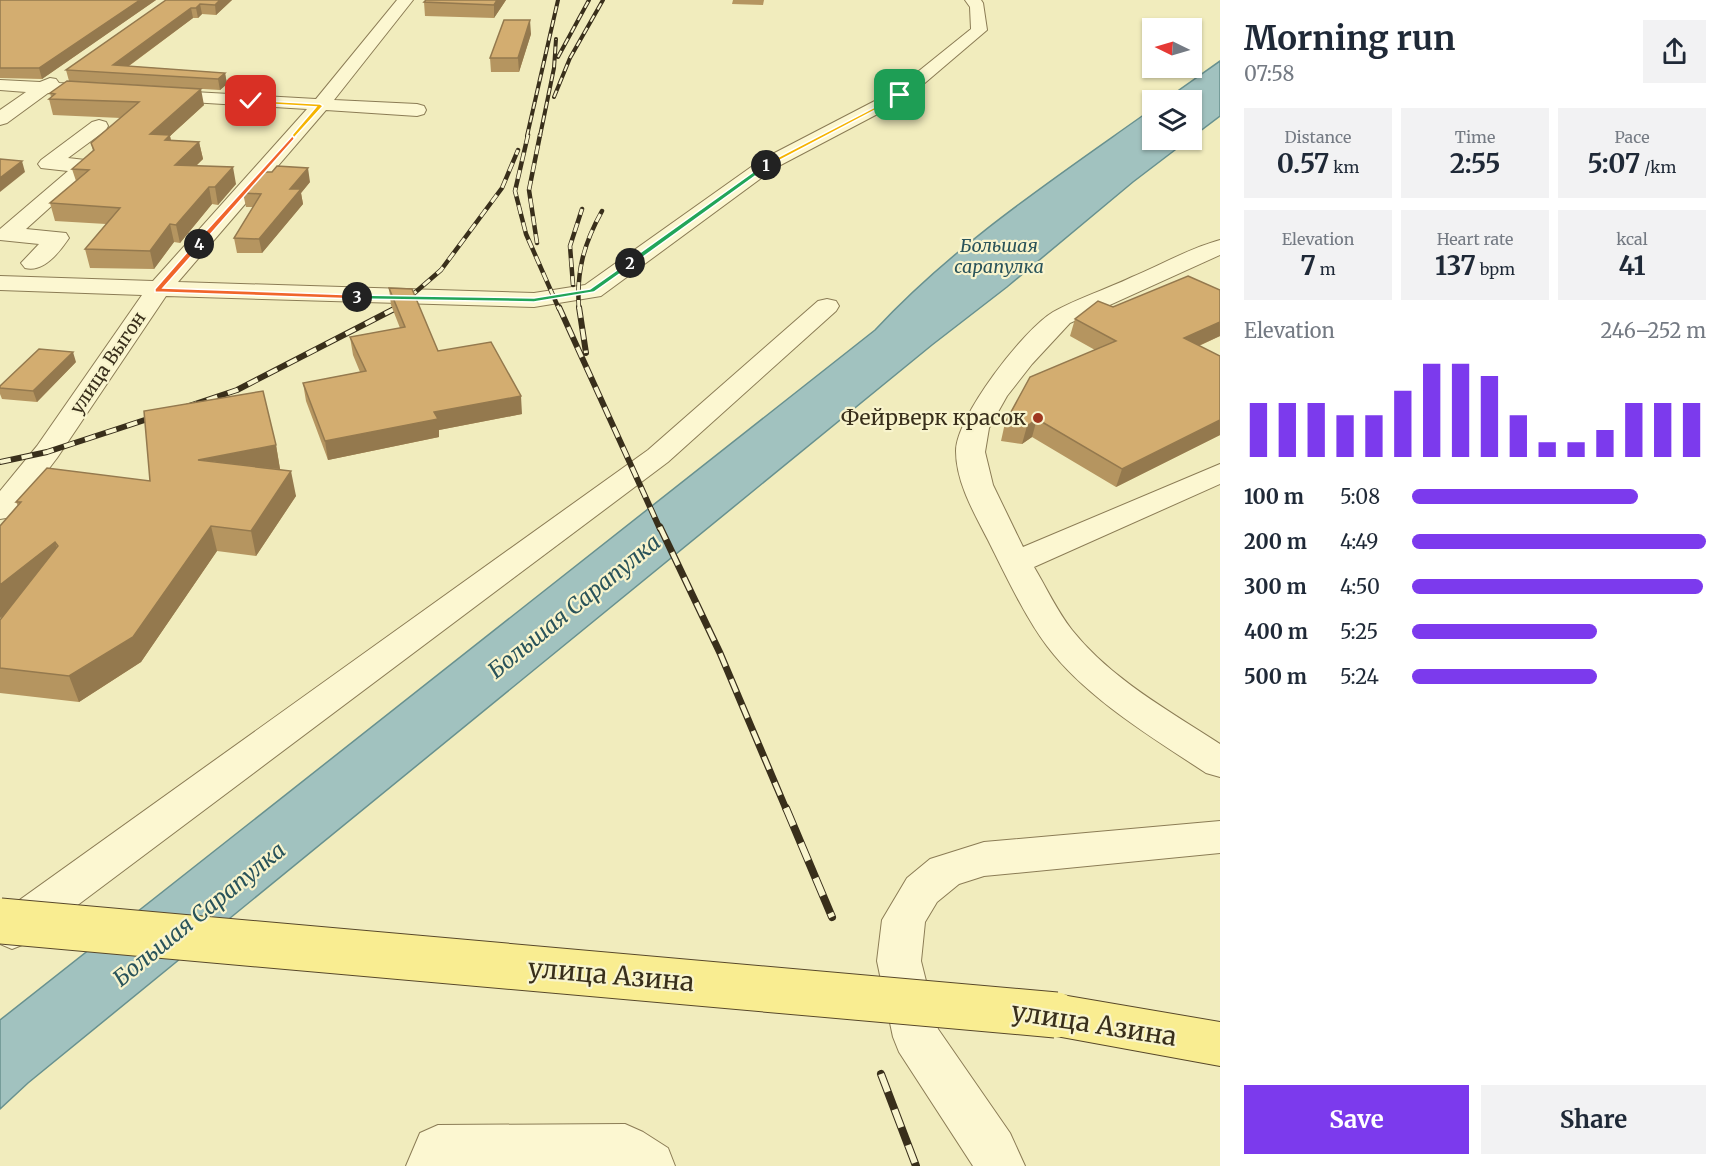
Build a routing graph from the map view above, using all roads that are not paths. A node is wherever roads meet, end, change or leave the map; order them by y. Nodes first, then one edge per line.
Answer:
1 (405, 0) edge
2 (973, 0) edge
3 (63, 74) dead end
4 (0, 85) edge
5 (43, 87) junction
6 (320, 106) junction
7 (417, 110) dead end
8 (0, 119) edge
9 (99, 126) dead end
10 (1220, 247) edge
11 (33, 263) dead end
12 (0, 283) edge
13 (158, 290) junction
14 (827, 306) dead end
15 (1220, 473) edge
16 (1, 510) edge
17 (1015, 563) junction
18 (1220, 763) edge
19 (1220, 837) edge
20 (0, 921) edge
21 (0, 938) edge
22 (1220, 1044) edge
23 (435, 1158) edge
24 (650, 1166) edge
25 (1000, 1166) edge

1 - 6 street, улица Выгон
2 - 13 street
3 - 5 street
4 - 5 street
5 - 6 street
5 - 8 street
6 - 7 street
6 - 13 street, улица Выгон
9 - 11 street
10 - 17 street
12 - 13 street
13 - 16 street, улица Выгон
14 - 21 street
15 - 17 street
17 - 18 street
19 - 25 street
20 - 22 main road, улица Азина, bridge
23 - 24 street

